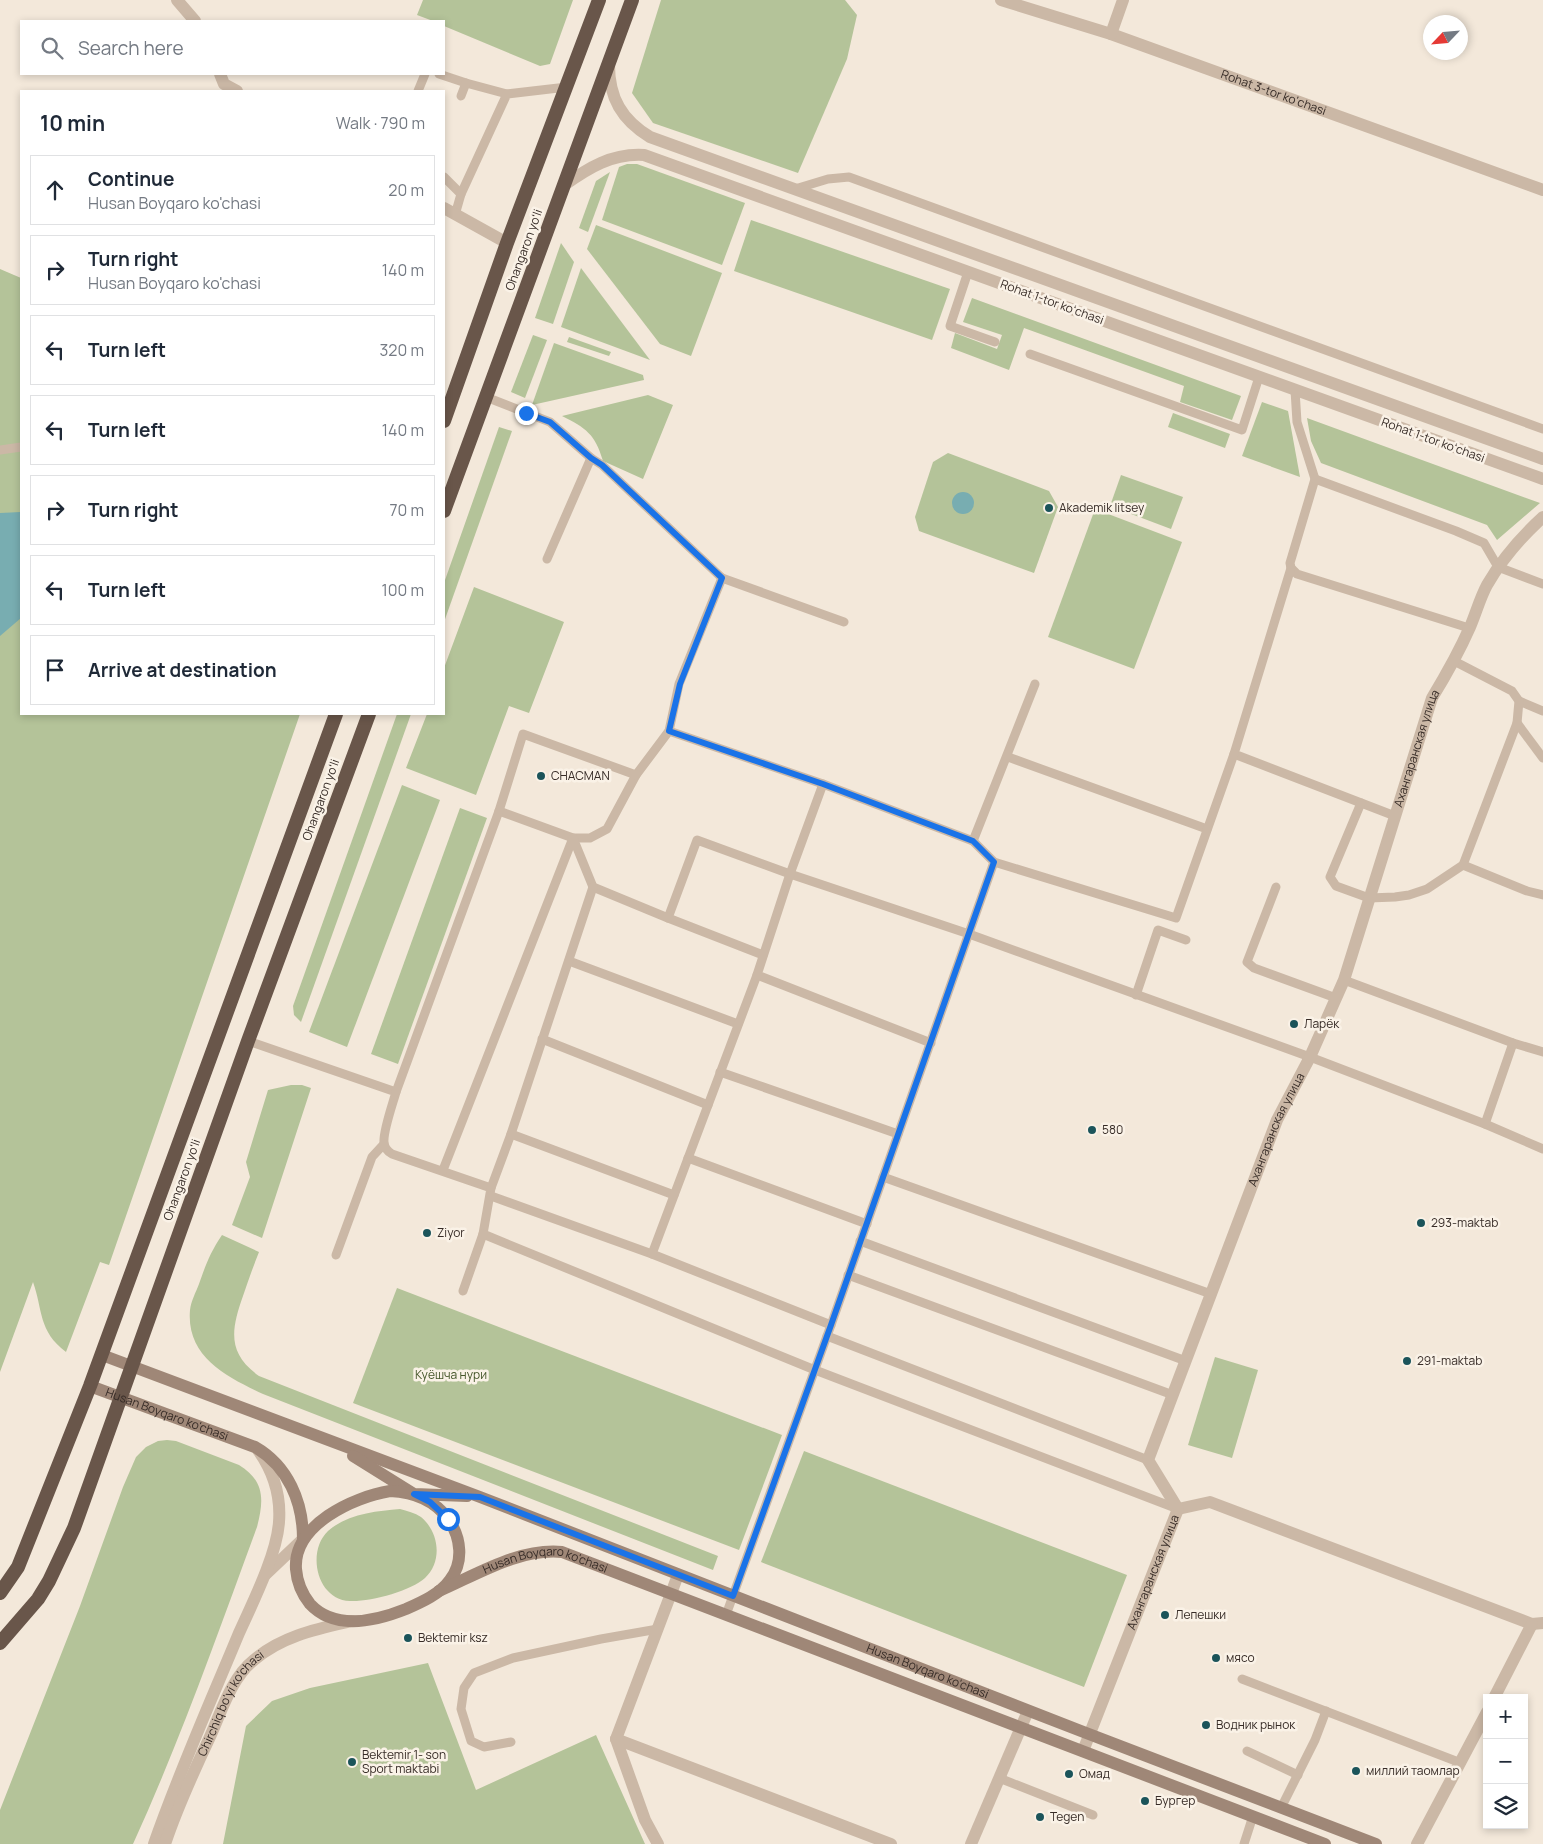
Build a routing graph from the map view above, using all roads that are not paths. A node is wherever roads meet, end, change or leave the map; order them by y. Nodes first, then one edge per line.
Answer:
1 (177, 0) edge
2 (599, 0) edge
3 (632, 0) edge
4 (1001, 0) edge
5 (1123, 0) edge
6 (194, 20) edge
7 (1111, 34) junction
8 (609, 63) junction
9 (220, 75) edge
10 (425, 75) edge
11 (443, 75) edge
12 (466, 84) junction
13 (567, 88) junction
14 (235, 90) edge
15 (418, 90) edge
16 (507, 94) junction
17 (461, 96) dead end
18 (445, 177) edge
19 (563, 186) junction
20 (795, 189) junction
21 (1543, 190) edge
22 (461, 194) junction
23 (445, 209) edge
24 (455, 215) junction
25 (507, 243) junction
26 (968, 272) junction
27 (995, 342) dead end
28 (1030, 354) dead end
29 (1259, 377) junction
30 (1294, 390) junction
31 (486, 397) junction
32 (447, 404) edge
33 (1543, 429) edge
34 (20, 447) edge
35 (0, 450) edge
36 (591, 458) junction
37 (1543, 459) edge
38 (1315, 479) junction
39 (1543, 480) edge
40 (445, 508) edge
41 (1543, 517) edge
42 (548, 560) dead end
43 (1498, 567) junction
44 (1292, 568) junction
45 (722, 578) junction
46 (1543, 584) edge
47 (844, 622) dead end
48 (1469, 628) junction
49 (1454, 660) junction
50 (1035, 684) dead end
51 (1519, 701) junction
52 (1543, 710) edge
53 (336, 715) edge
54 (369, 715) edge
55 (1517, 724) junction
56 (669, 731) junction
57 (1234, 754) junction
58 (1008, 757) junction
59 (1543, 758) edge
60 (636, 775) junction
61 (823, 784) junction
62 (1361, 803) junction
63 (499, 811) junction
64 (1395, 816) junction
65 (1207, 829) junction
66 (573, 838) junction
67 (973, 841) junction
68 (994, 862) junction
69 (1463, 865) junction
70 (790, 874) junction
71 (593, 886) junction
72 (1276, 888) dead end
73 (1543, 895) edge
74 (1369, 898) junction
75 (1163, 915) junction
76 (668, 918) junction
77 (1158, 930) junction
78 (969, 934) junction
79 (1186, 940) dead end
80 (763, 955) junction
81 (568, 961) junction
82 (757, 975) junction
83 (1344, 980) junction
84 (1136, 995) junction
85 (1336, 998) junction
86 (738, 1024) junction
87 (542, 1039) junction
88 (248, 1041) junction
89 (931, 1043) junction
90 (1513, 1043) junction
91 (1543, 1052) edge
92 (1310, 1057) junction
93 (720, 1072) junction
94 (396, 1092) junction
95 (708, 1106) junction
96 (1485, 1124) junction
97 (511, 1134) junction
98 (898, 1134) junction
99 (384, 1144) junction
100 (1543, 1149) edge
101 (688, 1158) junction
102 (443, 1170) junction
103 (883, 1177) junction
104 (491, 1192) junction
105 (674, 1195) junction
106 (866, 1224) junction
107 (483, 1234) junction
108 (860, 1241) junction
109 (652, 1254) junction
110 (336, 1255) dead end
111 (848, 1275) junction
112 (463, 1291) dead end
113 (1212, 1294) junction
114 (831, 1325) junction
115 (827, 1336) junction
116 (102, 1355) junction
117 (1186, 1362) junction
118 (132, 1365) junction
119 (814, 1370) junction
120 (90, 1386) junction
121 (1173, 1395) junction
122 (122, 1398) junction
123 (330, 1442) junction
124 (256, 1447) junction
125 (1148, 1460) junction
126 (414, 1494) junction
127 (480, 1497) junction
128 (1178, 1508) junction
129 (303, 1539) junction
130 (678, 1575) junction
131 (263, 1577) junction
132 (439, 1591) junction
133 (0, 1593) edge
134 (672, 1594) junction
135 (733, 1596) junction
136 (726, 1615) junction
137 (353, 1621) junction
138 (1537, 1623) edge
139 (658, 1629) junction
140 (0, 1643) edge
141 (1242, 1679) dead end
142 (1496, 1694) edge
143 (1028, 1711) junction
144 (1326, 1711) junction
145 (1483, 1720) edge
146 (1021, 1728) junction
147 (1089, 1734) junction
148 (616, 1739) junction
149 (511, 1742) dead end
150 (1083, 1751) junction
151 (1247, 1751) dead end
152 (1461, 1763) junction
153 (1298, 1775) junction
154 (999, 1778) junction
155 (1281, 1808) junction
156 (1093, 1815) dead end
157 (1253, 1816) junction
158 (154, 1844) edge
159 (165, 1844) edge
160 (658, 1844) edge
161 (891, 1844) edge
162 (972, 1844) edge
163 (1244, 1844) edge
164 (1325, 1844) edge
165 (1376, 1844) edge
166 (1417, 1844) edge

1 - 6 street
2 - 13 highway, Ohangaron yoʻli
3 - 8 highway, Ohangaron yoʻli
4 - 7 street, Rohat 3-tor ko‘chasi
5 - 7 street
7 - 21 street, Rohat 3-tor ko‘chasi
8 - 19 highway, Ohangaron yoʻli
8 - 20 street, Rohat 1-tor koʻchasi
9 - 14 street
10 - 15 lane
11 - 12 lane
12 - 16 lane
12 - 17 lane
13 - 16 lane
13 - 25 highway, Ohangaron yoʻli
16 - 22 lane
18 - 22 lane
19 - 26 street, Rohat 1-tor koʻchasi
19 - 31 highway, Ohangaron yoʻli
20 - 33 lane
20 - 37 street, Rohat 1-tor koʻchasi
22 - 24 lane
23 - 24 street
24 - 25 street
25 - 32 highway, Ohangaron yoʻli
26 - 27 lane
26 - 29 street, Rohat 1-tor koʻchasi
28 - 29 lane
29 - 30 street, Rohat 1-tor koʻchasi
30 - 38 lane
30 - 39 street, Rohat 1-tor koʻchasi
31 - 36 lane
31 - 40 highway, Ohangaron yoʻli
34 - 35 lane
36 - 42 lane
36 - 45 lane
38 - 43 lane
38 - 44 lane
41 - 43 street, Ахангаранская улица
43 - 46 lane
43 - 48 street, Ахангаранская улица
44 - 48 lane
44 - 57 lane
45 - 47 lane
45 - 56 lane
48 - 49 street, Ахангаранская улица
49 - 51 lane
49 - 64 street, Ахангаранская улица
50 - 58 lane
51 - 52 lane
51 - 55 lane
53 - 116 highway, Ohangaron yoʻli
54 - 88 highway, Ohangaron yoʻli
55 - 59 lane
55 - 69 lane
56 - 60 lane
56 - 61 lane
57 - 62 lane
57 - 65 lane
58 - 65 lane
58 - 67 lane
60 - 63 lane
60 - 66 lane
61 - 67 lane
61 - 70 lane
62 - 64 lane
62 - 74 lane
63 - 66 lane
63 - 94 lane
64 - 74 street, Ахангаранская улица
65 - 75 lane
66 - 71 lane
66 - 102 lane
67 - 68 lane
68 - 75 lane
68 - 78 lane
69 - 73 lane
69 - 74 lane
70 - 76 lane
70 - 78 lane
70 - 80 lane
71 - 76 lane
71 - 81 lane
72 - 85 lane
74 - 83 street, Ахангаранская улица
75 - 77 lane
76 - 80 lane
77 - 79 lane
77 - 84 lane
78 - 84 lane
78 - 89 lane
80 - 82 lane
81 - 86 lane
81 - 87 lane
82 - 86 lane
82 - 89 lane
83 - 85 street, Ахангаранская улица
83 - 90 lane
84 - 92 lane
85 - 92 street, Ахангаранская улица
86 - 93 lane
87 - 95 lane
87 - 97 lane
88 - 94 lane
88 - 118 highway, Ohangaron yoʻli
89 - 98 lane
90 - 91 lane
90 - 96 lane
92 - 96 lane
92 - 113 street, Ахангаранская улица
93 - 95 lane
93 - 98 lane
94 - 99 lane
95 - 101 lane
96 - 100 lane
97 - 104 lane
97 - 105 lane
98 - 103 lane
99 - 102 lane
99 - 110 lane
101 - 105 lane
101 - 106 lane
102 - 104 lane
103 - 106 lane
103 - 113 lane
104 - 107 lane
104 - 109 lane
105 - 109 lane
106 - 108 lane
107 - 112 lane
107 - 119 lane
108 - 111 lane
108 - 117 lane
109 - 114 lane
111 - 114 lane
111 - 121 lane
113 - 117 street, Ахангаранская улица
114 - 115 lane
115 - 119 lane
115 - 125 lane
116 - 118 main road, Husan Boyqaro ko'chasi
116 - 120 highway, Ohangaron yoʻli
117 - 121 street, Ахангаранская улица
118 - 122 highway, Ohangaron yoʻli
118 - 123 main road, Husan Boyqaro ko'chasi
119 - 128 lane
119 - 135 lane
120 - 122 main road, Husan Boyqaro ko'chasi
120 - 133 highway, Ohangaron yoʻli
121 - 125 street, Ахангаранская улица
122 - 124 main road, Husan Boyqaro ko'chasi
122 - 140 highway, Ohangaron yoʻli
123 - 126 main road, Husan Boyqaro ko'chasi
123 - 127 main road, Husan Boyqaro ko'chasi
124 - 129 main road, Husan Boyqaro ko'chasi
124 - 131 street, Chirchiq bo'yi ko'chasi
125 - 128 street, Ахангаранская улица
126 - 127 main road, Husan Boyqaro ko'chasi
126 - 129 main road, Husan Boyqaro ko'chasi
126 - 132 main road, Husan Boyqaro ko'chasi
127 - 130 main road, Husan Boyqaro ko'chasi
128 - 138 street
128 - 147 street, Ахангаранская улица
129 - 131 street, Chirchiq bo'yi ko'chasi
129 - 137 main road, Husan Boyqaro ko'chasi
130 - 134 street
130 - 135 main road, Husan Boyqaro ko'chasi
131 - 158 street, Chirchiq bo'yi ko'chasi
132 - 134 main road, Husan Boyqaro ko'chasi
132 - 137 main road, Husan Boyqaro ko'chasi
134 - 136 main road, Husan Boyqaro ko'chasi
134 - 139 street
135 - 136 lane
135 - 143 main road, Husan Boyqaro ko'chasi
136 - 146 main road, Husan Boyqaro ko'chasi
137 - 159 street, Chirchiq bo'yi ko'chasi
138 - 142 street
139 - 148 street
139 - 149 lane
141 - 144 lane
143 - 146 street
143 - 147 main road, Husan Boyqaro ko'chasi
144 - 152 lane
144 - 153 lane
145 - 152 street
146 - 150 main road, Husan Boyqaro ko'chasi
146 - 154 street
147 - 150 street, Ахангаранская улица
147 - 155 main road, Husan Boyqaro ko'chasi
148 - 160 street
148 - 161 street
150 - 157 main road, Husan Boyqaro ko'chasi
151 - 153 lane
152 - 166 street
153 - 155 lane
154 - 156 lane
154 - 162 street
155 - 165 main road, Husan Boyqaro ko'chasi
157 - 163 lane
157 - 164 main road, Husan Boyqaro ko'chasi

